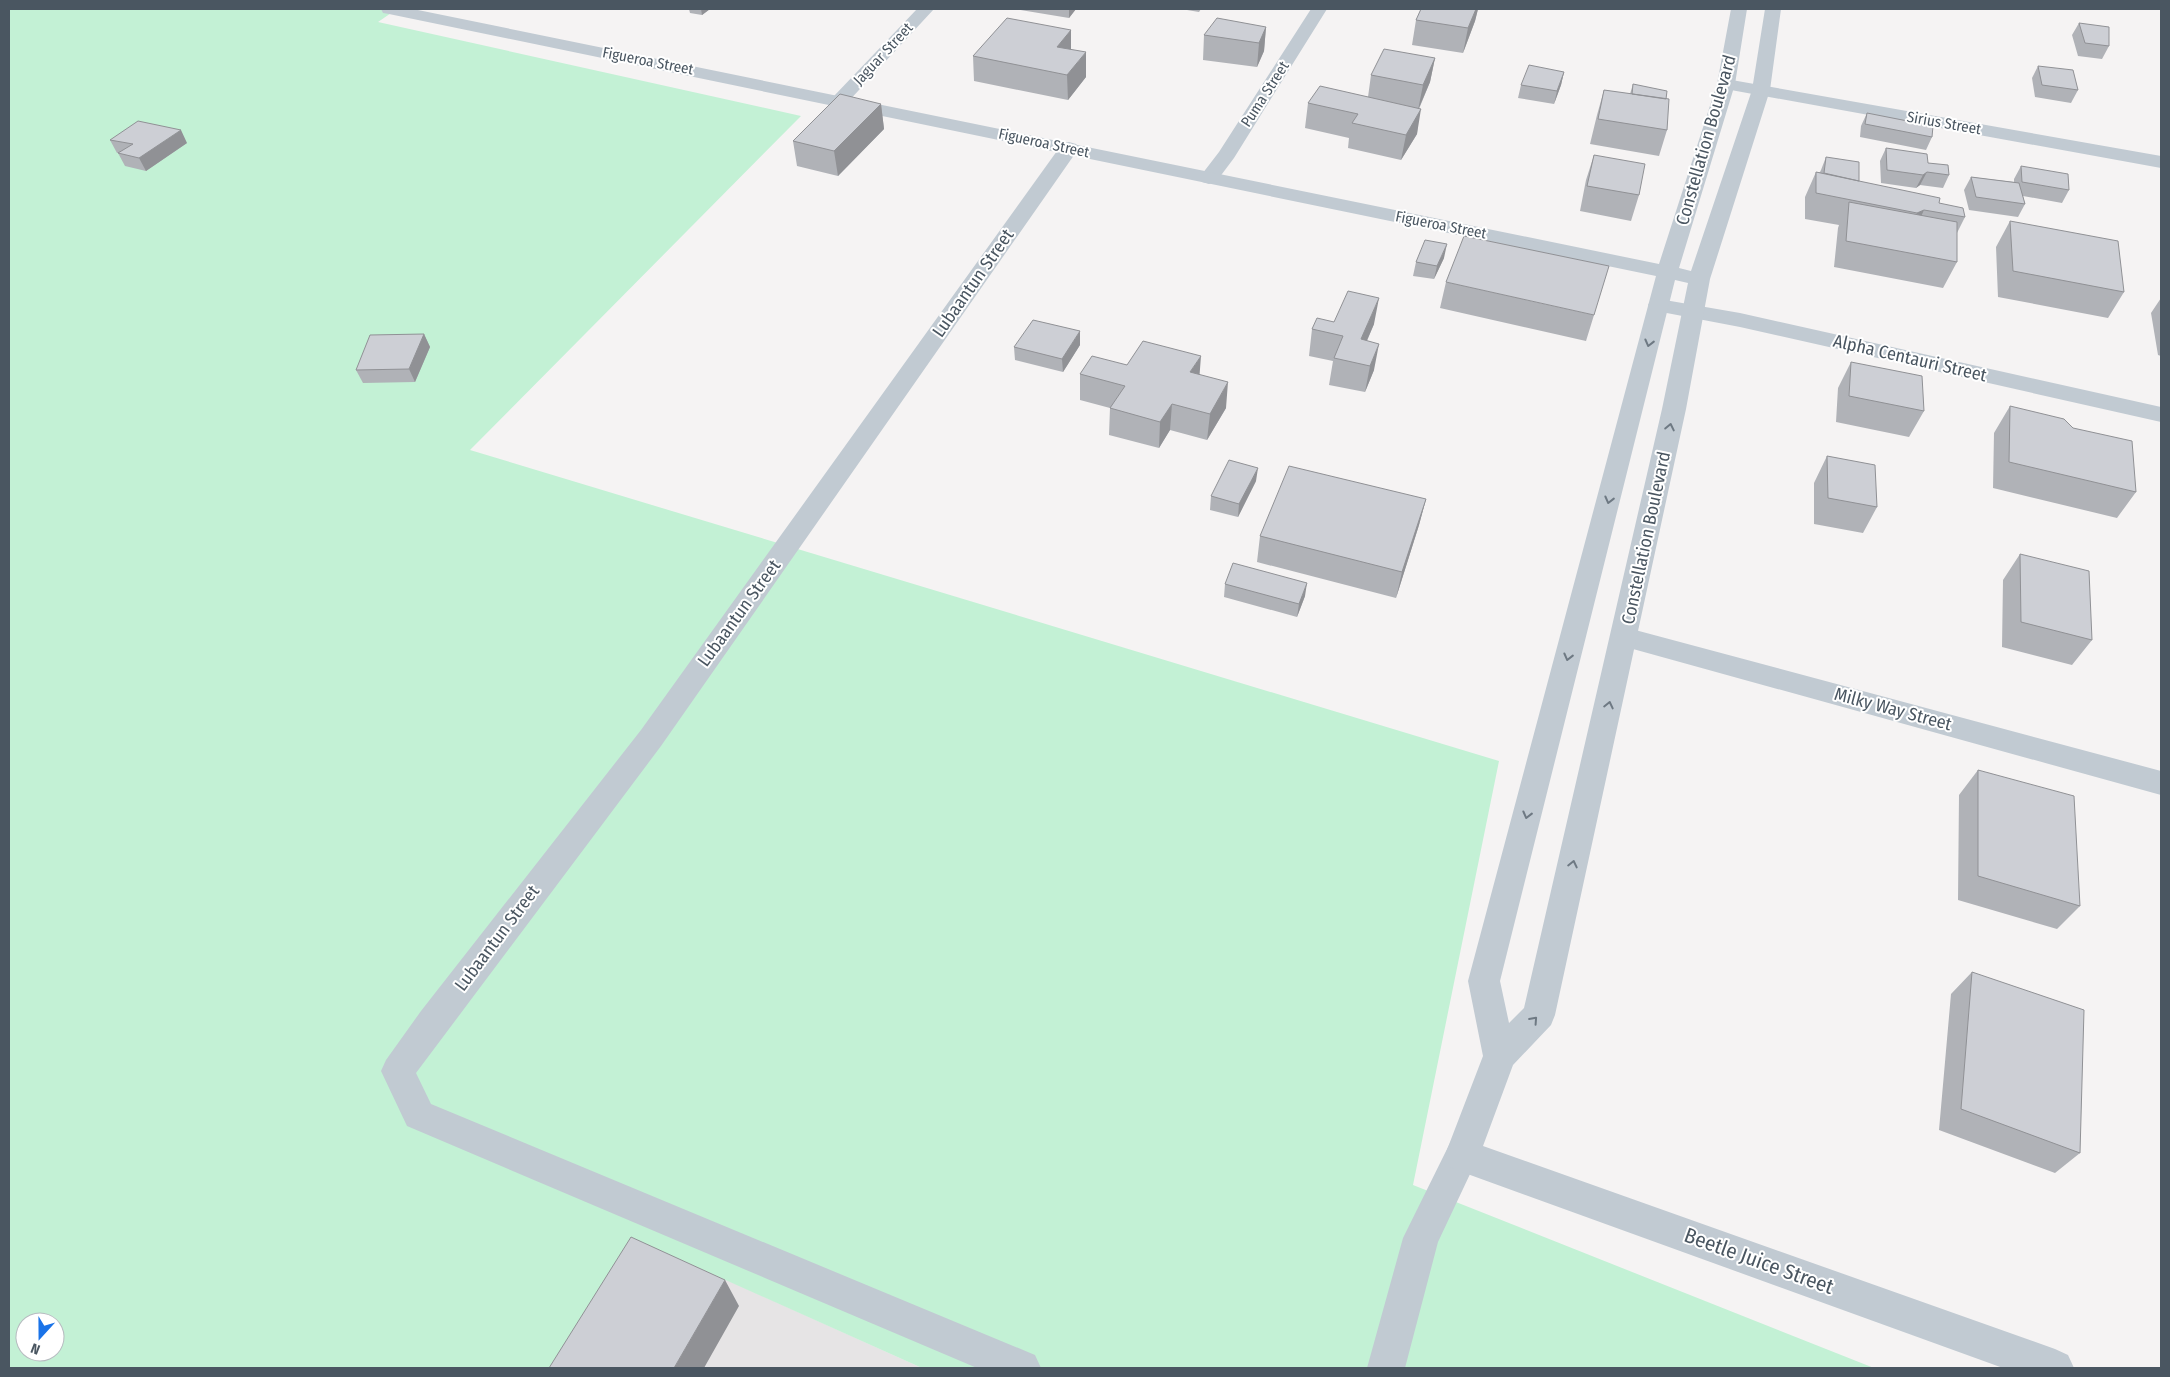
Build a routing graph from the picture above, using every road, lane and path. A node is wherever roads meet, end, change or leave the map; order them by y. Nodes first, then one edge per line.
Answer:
1 (389, 9) edge
2 (926, 9) edge
3 (1319, 9) edge
4 (1739, 9) edge
5 (1773, 9) edge
6 (414, 11) edge
7 (1726, 84) junction
8 (1761, 90) junction
9 (840, 100) junction
10 (1069, 148) junction
11 (2161, 162) edge
12 (1209, 178) junction
13 (1667, 272) junction
14 (1699, 279) junction
15 (1659, 305) junction
16 (1694, 313) junction
17 (2161, 415) edge
18 (1624, 637) junction
19 (2161, 783) edge
20 (1500, 1056) junction
21 (1462, 1155) junction
22 (1022, 1368) edge
23 (1386, 1368) edge
24 (2055, 1368) edge

1 - 6 street, Figueroa Street
2 - 9 street, Jaguar Street
3 - 12 street, Puma Street
4 - 7 street, Constellation Boulevard
5 - 8 street, Constellation Boulevard
6 - 9 street, Figueroa Street
7 - 8 street, Sirius Street
7 - 13 street, Constellation Boulevard
8 - 11 street, Sirius Street
8 - 14 street, Constellation Boulevard
9 - 10 street, Figueroa Street
10 - 12 street, Figueroa Street
10 - 22 street, Lubaantun Street
12 - 13 street, Figueroa Street
13 - 14 street, Figueroa Street
13 - 15 street, Constellation Boulevard
14 - 16 street, Constellation Boulevard
15 - 16 street, Alpha Centauri Street
15 -> 20 street, Constellation Boulevard
16 - 17 street, Alpha Centauri Street
18 -> 16 street, Constellation Boulevard
18 - 19 street, Milky Way Street
20 -> 18 street, Constellation Boulevard
20 - 21 street, Constellation Boulevard
21 - 23 street, Constellation Boulevard
21 - 24 street, Beetle Juice Street

